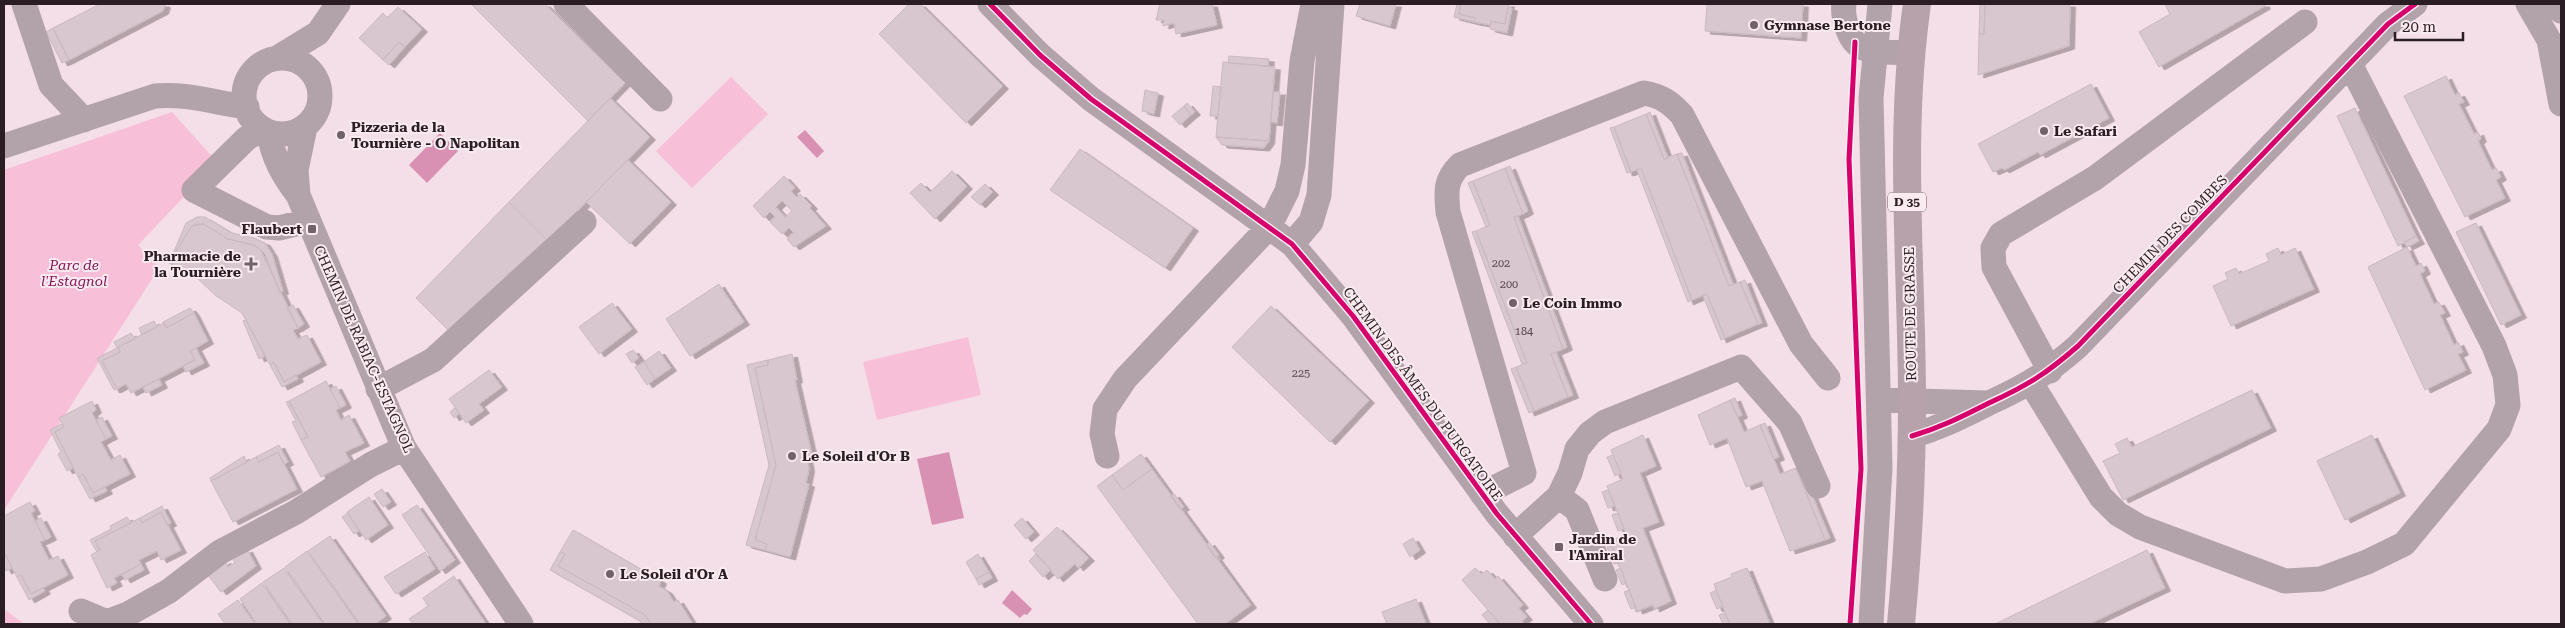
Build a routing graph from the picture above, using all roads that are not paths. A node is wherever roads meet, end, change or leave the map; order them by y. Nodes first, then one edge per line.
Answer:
1 (24, 4) edge
2 (338, 4) edge
3 (566, 4) edge
4 (990, 4) edge
5 (1313, 4) edge
6 (1332, 4) edge
7 (1844, 4) edge
8 (1880, 4) edge
9 (1917, 4) edge
10 (2414, 4) edge
11 (2528, 4) edge
12 (2555, 4) edge
13 (2561, 11) edge
14 (2305, 22) dead end
15 (318, 33) junction
16 (1876, 50) junction
17 (1910, 53) junction
18 (279, 57) junction
19 (2350, 64) junction
20 (312, 72) junction
21 (246, 97) junction
22 (660, 99) dead end
23 (2561, 104) edge
24 (84, 120) junction
25 (305, 127) junction
26 (265, 132) junction
27 (4, 146) edge
28 (298, 195) junction
29 (308, 222) junction
30 (584, 222) dead end
31 (1268, 227) junction
32 (1292, 244) junction
33 (2040, 377) junction
34 (1828, 378) dead end
35 (378, 389) junction
36 (1880, 400) junction
37 (1912, 400) junction
38 (1990, 403) junction
39 (1912, 436) junction
40 (404, 448) junction
41 (1107, 456) dead end
42 (1818, 486) dead end
43 (1482, 494) junction
44 (1559, 496) junction
45 (1515, 536) junction
46 (1605, 579) dead end
47 (81, 611) dead end
48 (521, 624) edge
49 (1591, 624) edge
50 (1871, 624) edge
51 (1901, 624) edge

1 - 24 street
2 - 15 street
3 - 22 street
4 - 31 street, CHEMIN DES ÂMES DU PURGATOIRE
5 - 31 street
6 - 32 street
7 - 16 street
8 - 16 street
9 - 17 main road, ROUTE DE GRASSE / D 35
10 - 19 street, CHEMIN DES COMBES
11 - 23 street
12 - 13 street
14 - 33 street
15 - 18 street
15 - 20 street
16 - 17 street
16 - 36 street
17 - 37 main road, ROUTE DE GRASSE / D 35
18 - 20 street
18 - 21 street
19 - 33 street, CHEMIN DES COMBES
19 - 33 street
20 - 25 street
21 - 24 street
21 - 26 street
24 - 27 street
25 - 26 street
25 - 28 street, CHEMIN DE RABIAC-ESTAGNOL
26 - 28 street, CHEMIN DE RABIAC-ESTAGNOL
26 - 29 street
28 - 29 street, CHEMIN DE RABIAC-ESTAGNOL
29 - 35 street, CHEMIN DE RABIAC-ESTAGNOL
30 - 35 street
31 - 32 street, CHEMIN DES ÂMES DU PURGATOIRE
31 - 41 street
32 - 43 street, CHEMIN DES ÂMES DU PURGATOIRE
33 - 38 street, CHEMIN DES COMBES
34 - 43 street
35 - 40 street, CHEMIN DE RABIAC-ESTAGNOL
36 - 37 street, CHEMIN DES COMBES
36 - 50 street
37 - 38 street, CHEMIN DES COMBES
37 - 39 main road, ROUTE DE GRASSE / D 35
38 - 39 street, CHEMIN DES COMBES
39 - 51 main road, ROUTE DE GRASSE / D 35
40 - 47 street
40 - 48 street, CHEMIN DE RABIAC-ESTAGNOL
42 - 44 street
43 - 45 street, CHEMIN DES ÂMES DU PURGATOIRE
44 - 45 street
44 - 46 street
45 - 49 street, CHEMIN DES ÂMES DU PURGATOIRE

